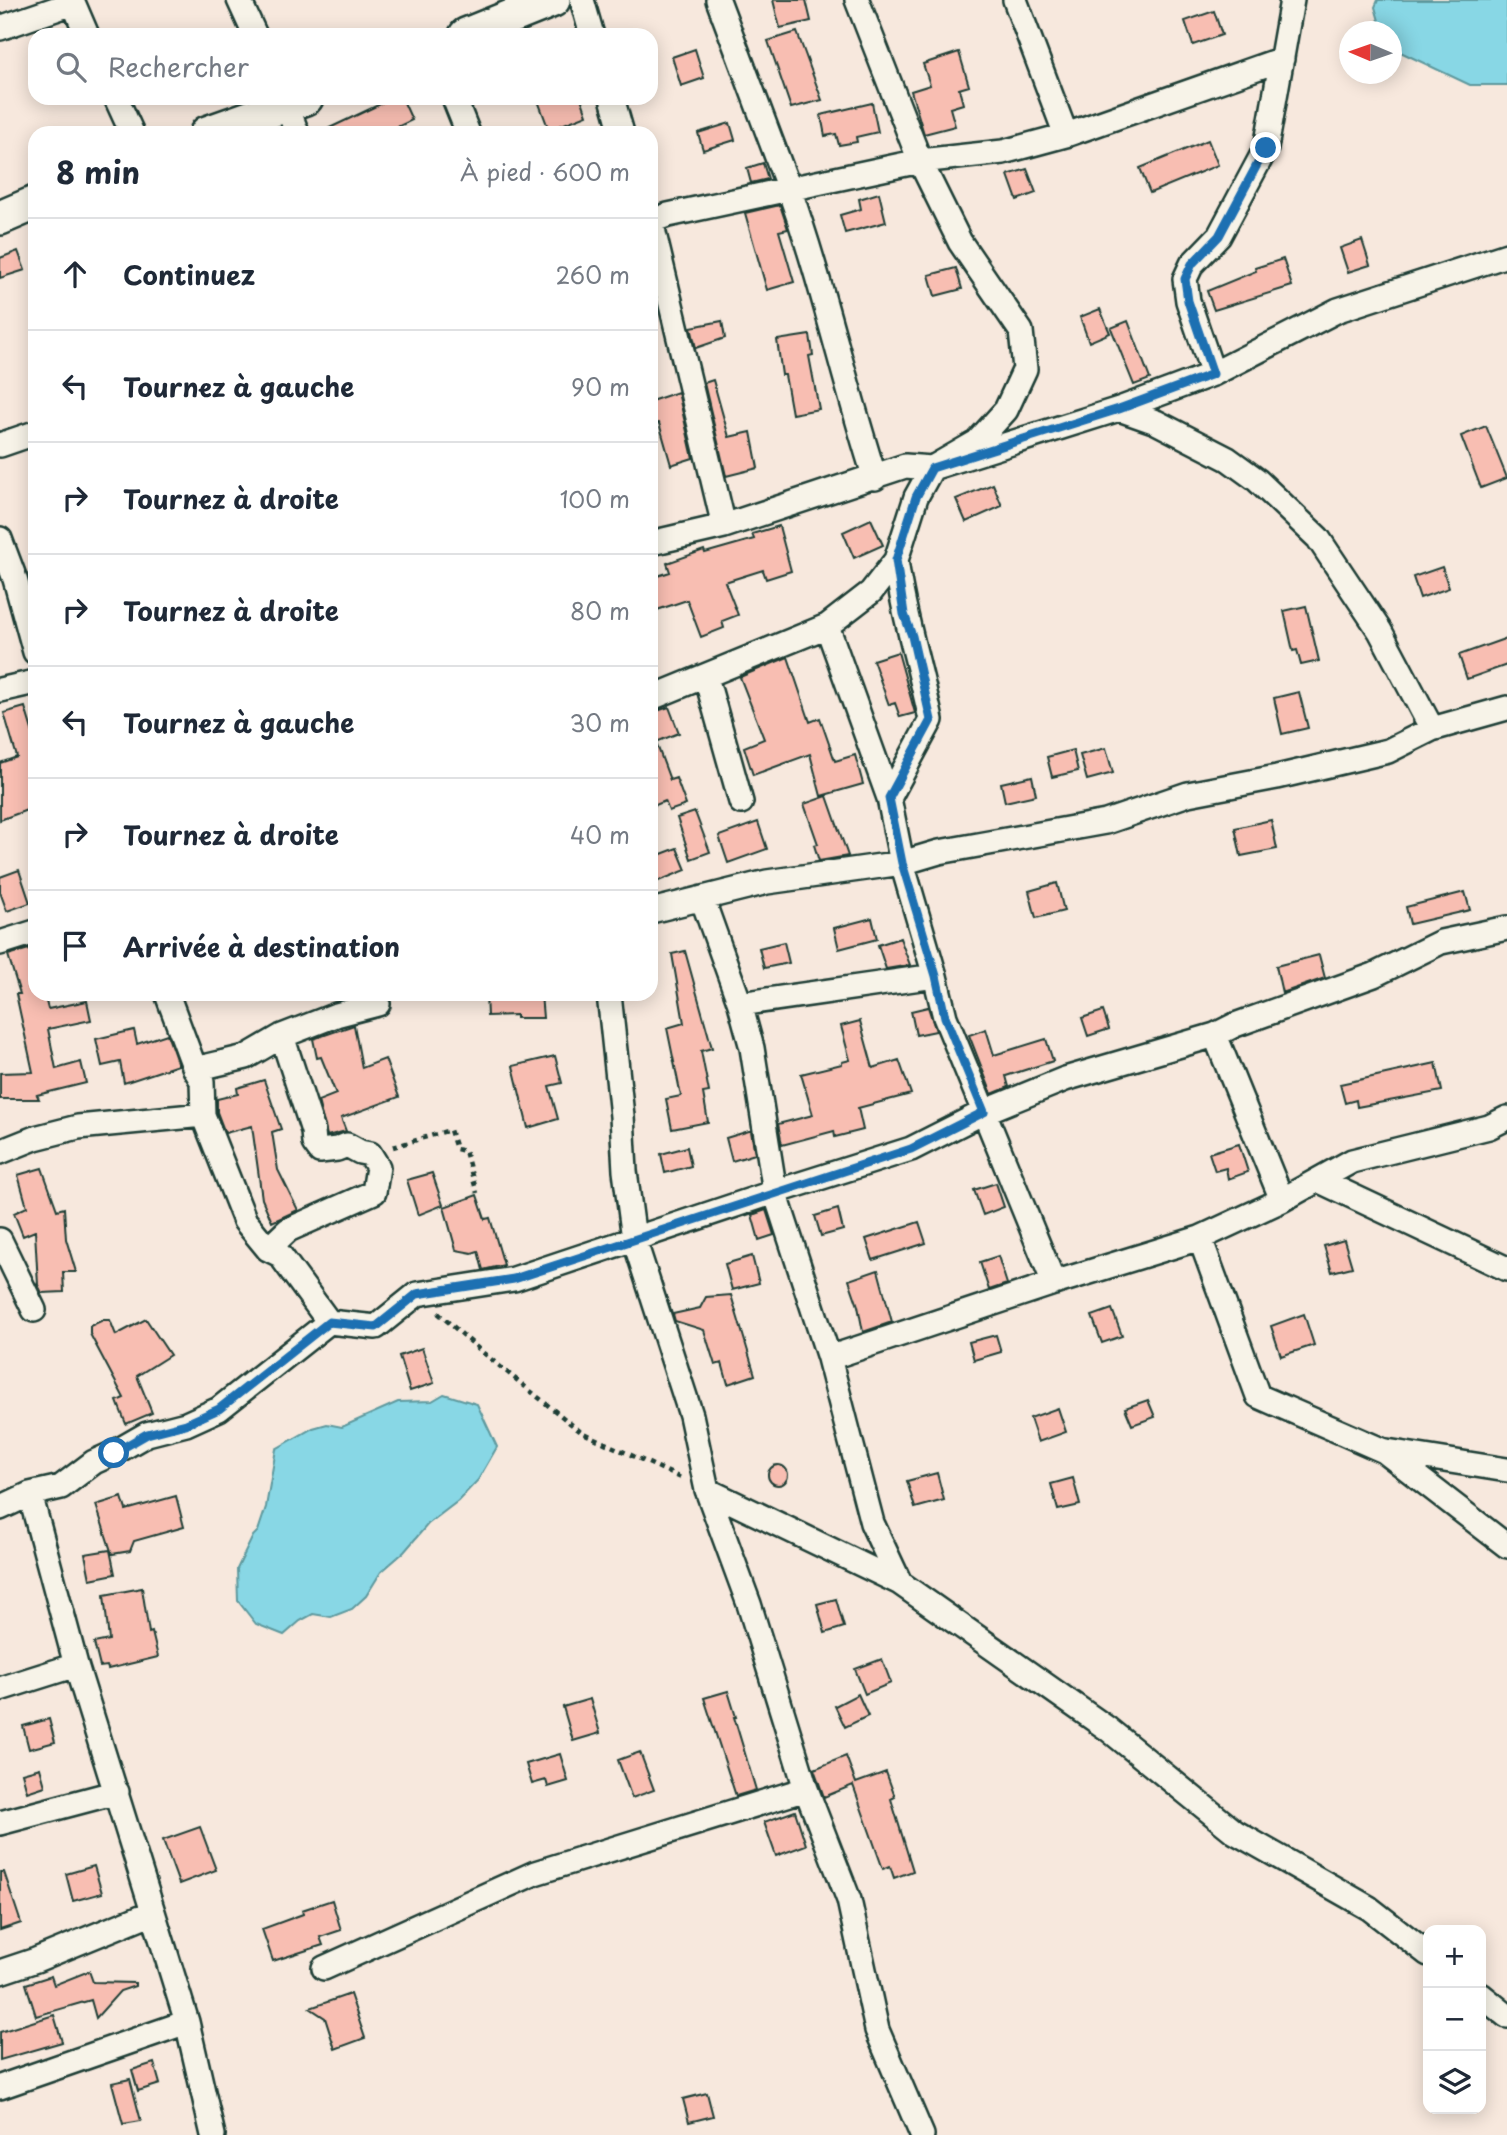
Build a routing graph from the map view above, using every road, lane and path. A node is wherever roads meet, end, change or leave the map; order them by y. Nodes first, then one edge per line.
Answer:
1 (239, 0) edge
2 (553, 0) edge
3 (582, 0) edge
4 (719, 0) edge
5 (857, 0) edge
6 (1015, 0) edge
7 (1292, 0) edge
8 (72, 1) edge
9 (0, 28) edge
10 (85, 28) edge
11 (252, 28) edge
12 (483, 28) edge
13 (591, 28) edge
14 (1282, 58) junction
15 (119, 105) edge
16 (457, 105) edge
17 (614, 105) edge
18 (293, 109) edge
19 (129, 126) edge
20 (232, 126) edge
21 (465, 126) edge
22 (620, 126) edge
23 (1066, 135) junction
24 (920, 161) junction
25 (789, 189) junction
26 (28, 206) edge
27 (0, 218) edge
28 (658, 219) edge
29 (658, 250) edge
30 (1507, 256) edge
31 (1213, 374) junction
32 (1119, 409) junction
33 (28, 435) edge
34 (0, 445) edge
35 (932, 468) junction
36 (875, 478) junction
37 (724, 526) junction
38 (0, 540) edge
39 (658, 541) edge
40 (896, 560) junction
41 (25, 577) edge
42 (28, 600) edge
43 (827, 626) junction
44 (706, 677) junction
45 (28, 684) edge
46 (0, 690) edge
47 (658, 695) edge
48 (1507, 708) edge
49 (1432, 729) junction
50 (889, 798) junction
51 (741, 802) dead end
52 (902, 863) junction
53 (702, 898) junction
54 (658, 909) edge
55 (1507, 928) edge
56 (28, 934) edge
57 (0, 943) edge
58 (936, 976) junction
59 (170, 1001) edge
60 (610, 1001) edge
61 (378, 1004) dead end
62 (740, 1004) junction
63 (1215, 1035) junction
64 (282, 1036) junction
65 (195, 1069) junction
66 (984, 1112) junction
67 (202, 1115) junction
68 (1507, 1118) edge
69 (0, 1152) edge
70 (370, 1154) junction
71 (1318, 1181) junction
72 (775, 1192) junction
73 (477, 1193) dead end
74 (1282, 1200) junction
75 (1200, 1238) junction
76 (0, 1240) edge
77 (634, 1240) junction
78 (268, 1249) junction
79 (1507, 1269) edge
80 (1054, 1283) junction
81 (34, 1310) dead end
82 (437, 1312) dead end
83 (329, 1322) junction
84 (829, 1358) junction
85 (1384, 1451) junction
86 (1507, 1470) edge
87 (707, 1490) junction
88 (30, 1494) junction
89 (0, 1508) edge
90 (1507, 1546) edge
91 (900, 1583) junction
92 (76, 1665) junction
93 (0, 1689) edge
94 (806, 1789) junction
95 (117, 1792) junction
96 (0, 1823) edge
97 (153, 1913) junction
98 (1423, 1950) edge
99 (324, 1968) dead end
100 (0, 1972) edge
101 (1486, 2000) edge
102 (1507, 2016) edge
103 (187, 2022) junction
104 (0, 2087) edge
105 (213, 2135) edge
106 (922, 2135) edge

1 - 11 street
2 - 12 street
3 - 13 street
4 - 25 street
5 - 24 street
6 - 23 street
7 - 14 street
8 - 9 street
8 - 10 street
14 - 23 street
14 - 31 street
15 - 19 street
16 - 21 street
17 - 22 street
18 - 20 street
23 - 24 street
24 - 25 street
24 - 35 street
25 - 28 street
25 - 36 street
26 - 27 street
29 - 37 street
30 - 31 street
31 - 32 street
32 - 35 street
32 - 49 street
33 - 34 street
35 - 36 street
35 - 40 street
36 - 37 street
37 - 39 street
38 - 41 street
40 - 43 street
40 - 50 street
41 - 42 street
43 - 44 street
43 - 50 street
44 - 47 street
44 - 51 street
45 - 46 street
48 - 49 street
49 - 52 street
50 - 52 street
52 - 53 street
52 - 58 street
53 - 54 street
53 - 62 street
55 - 63 street
56 - 57 street
58 - 62 street
58 - 66 street
59 - 65 street
60 - 77 street
61 - 64 street
62 - 72 street
63 - 66 street
63 - 74 street
64 - 65 street
64 - 70 street
65 - 67 street
66 - 72 street
66 - 80 street
67 - 69 street
67 - 78 street
68 - 71 street
70 - 73 path
70 - 78 street
71 - 74 street
71 - 79 street
72 - 77 street
72 - 84 street
74 - 75 street
75 - 80 street
75 - 85 street
76 - 81 street
77 - 83 street
77 - 87 street
78 - 83 street
80 - 84 street
82 - 87 path
83 - 88 street
84 - 91 street
85 - 86 street
85 - 90 street
87 - 91 street
87 - 94 street
88 - 89 street
88 - 92 street
91 - 98 street
92 - 93 street
92 - 95 street
94 - 99 street
94 - 106 street
95 - 96 street
95 - 97 street
97 - 100 street
97 - 103 street
101 - 102 street
103 - 104 street
103 - 105 street

